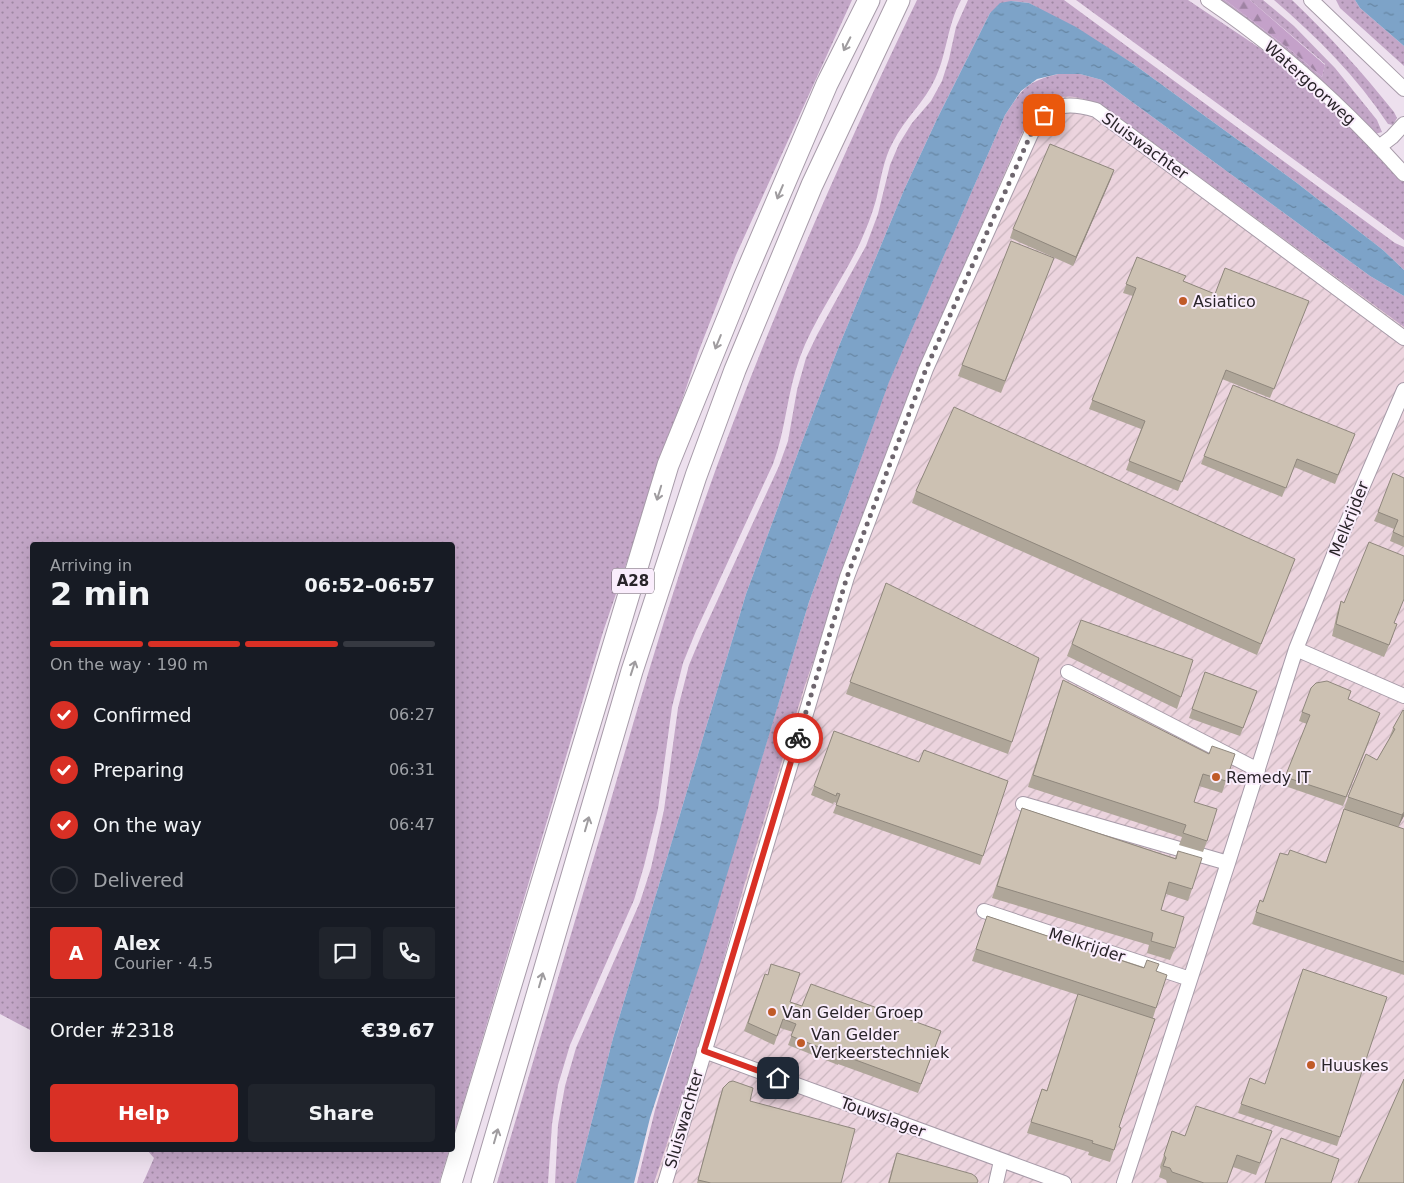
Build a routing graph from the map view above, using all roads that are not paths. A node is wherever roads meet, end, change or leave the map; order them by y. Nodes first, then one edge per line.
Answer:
1 (869, 0) edge
2 (899, 0) edge
3 (1208, 0) edge
4 (1311, 0) edge
5 (1404, 90) edge
6 (1404, 124) edge
7 (1380, 147) junction
8 (1404, 174) edge
9 (1404, 338) edge
10 (1404, 390) edge
11 (1296, 649) junction
12 (1068, 672) dead end
13 (1404, 696) edge
14 (1258, 770) junction
15 (1023, 804) dead end
16 (1228, 863) junction
17 (984, 911) dead end
18 (1190, 979) junction
19 (704, 1051) junction
20 (1001, 1161) junction
21 (451, 1183) edge
22 (482, 1183) edge
23 (665, 1183) edge
24 (996, 1183) edge
25 (1064, 1183) edge
26 (1124, 1183) edge

1 -> 21 highway, A28
22 -> 2 highway, A28
3 - 7 street, Watergoorweg
4 - 5 street
6 - 7 street
7 - 8 street, Watergoorweg
9 - 19 street, Sluiswachter
10 - 11 street, Melkrijder
11 - 13 street
11 - 14 street, Melkrijder
12 - 14 street
14 - 16 street, Melkrijder
15 - 16 street
16 - 18 street, Melkrijder
17 - 18 street, Melkrijder
18 - 26 street, Melkrijder
19 - 20 street, Touwslager
19 - 23 street, Sluiswachter
20 - 24 street
20 - 25 street, Touwslager

